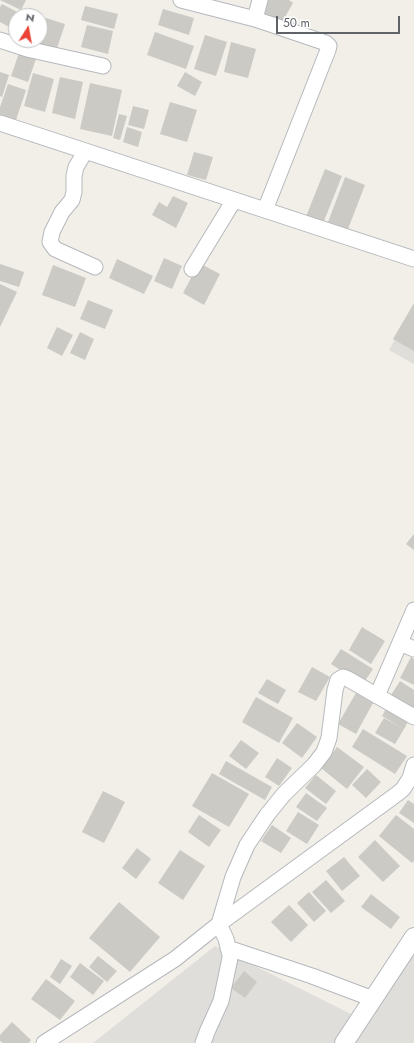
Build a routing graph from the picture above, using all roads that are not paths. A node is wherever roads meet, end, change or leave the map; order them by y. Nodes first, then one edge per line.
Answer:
1 (181, 0) edge
2 (260, 0) edge
3 (254, 19) junction
4 (0, 40) edge
5 (103, 66) dead end
6 (0, 123) edge
7 (85, 152) junction
8 (234, 200) junction
9 (265, 210) junction
10 (414, 259) edge
11 (95, 267) dead end
12 (192, 270) dead end
13 (414, 610) edge
14 (400, 643) junction
15 (414, 649) edge
16 (378, 696) junction
17 (414, 717) edge
18 (414, 765) edge
19 (223, 935) junction
20 (414, 937) edge
21 (373, 999) junction
22 (44, 1043) edge
23 (204, 1043) edge
24 (344, 1043) edge

1 - 3 street
2 - 3 street
3 - 9 street
4 - 5 street
6 - 7 street
7 - 8 street
7 - 11 street
8 - 9 street
8 - 12 street
9 - 10 street
13 - 14 street
14 - 15 street
14 - 16 street
16 - 17 street
16 - 19 street
18 - 19 street
19 - 21 street
19 - 22 street
19 - 23 street
20 - 21 street
21 - 24 street

